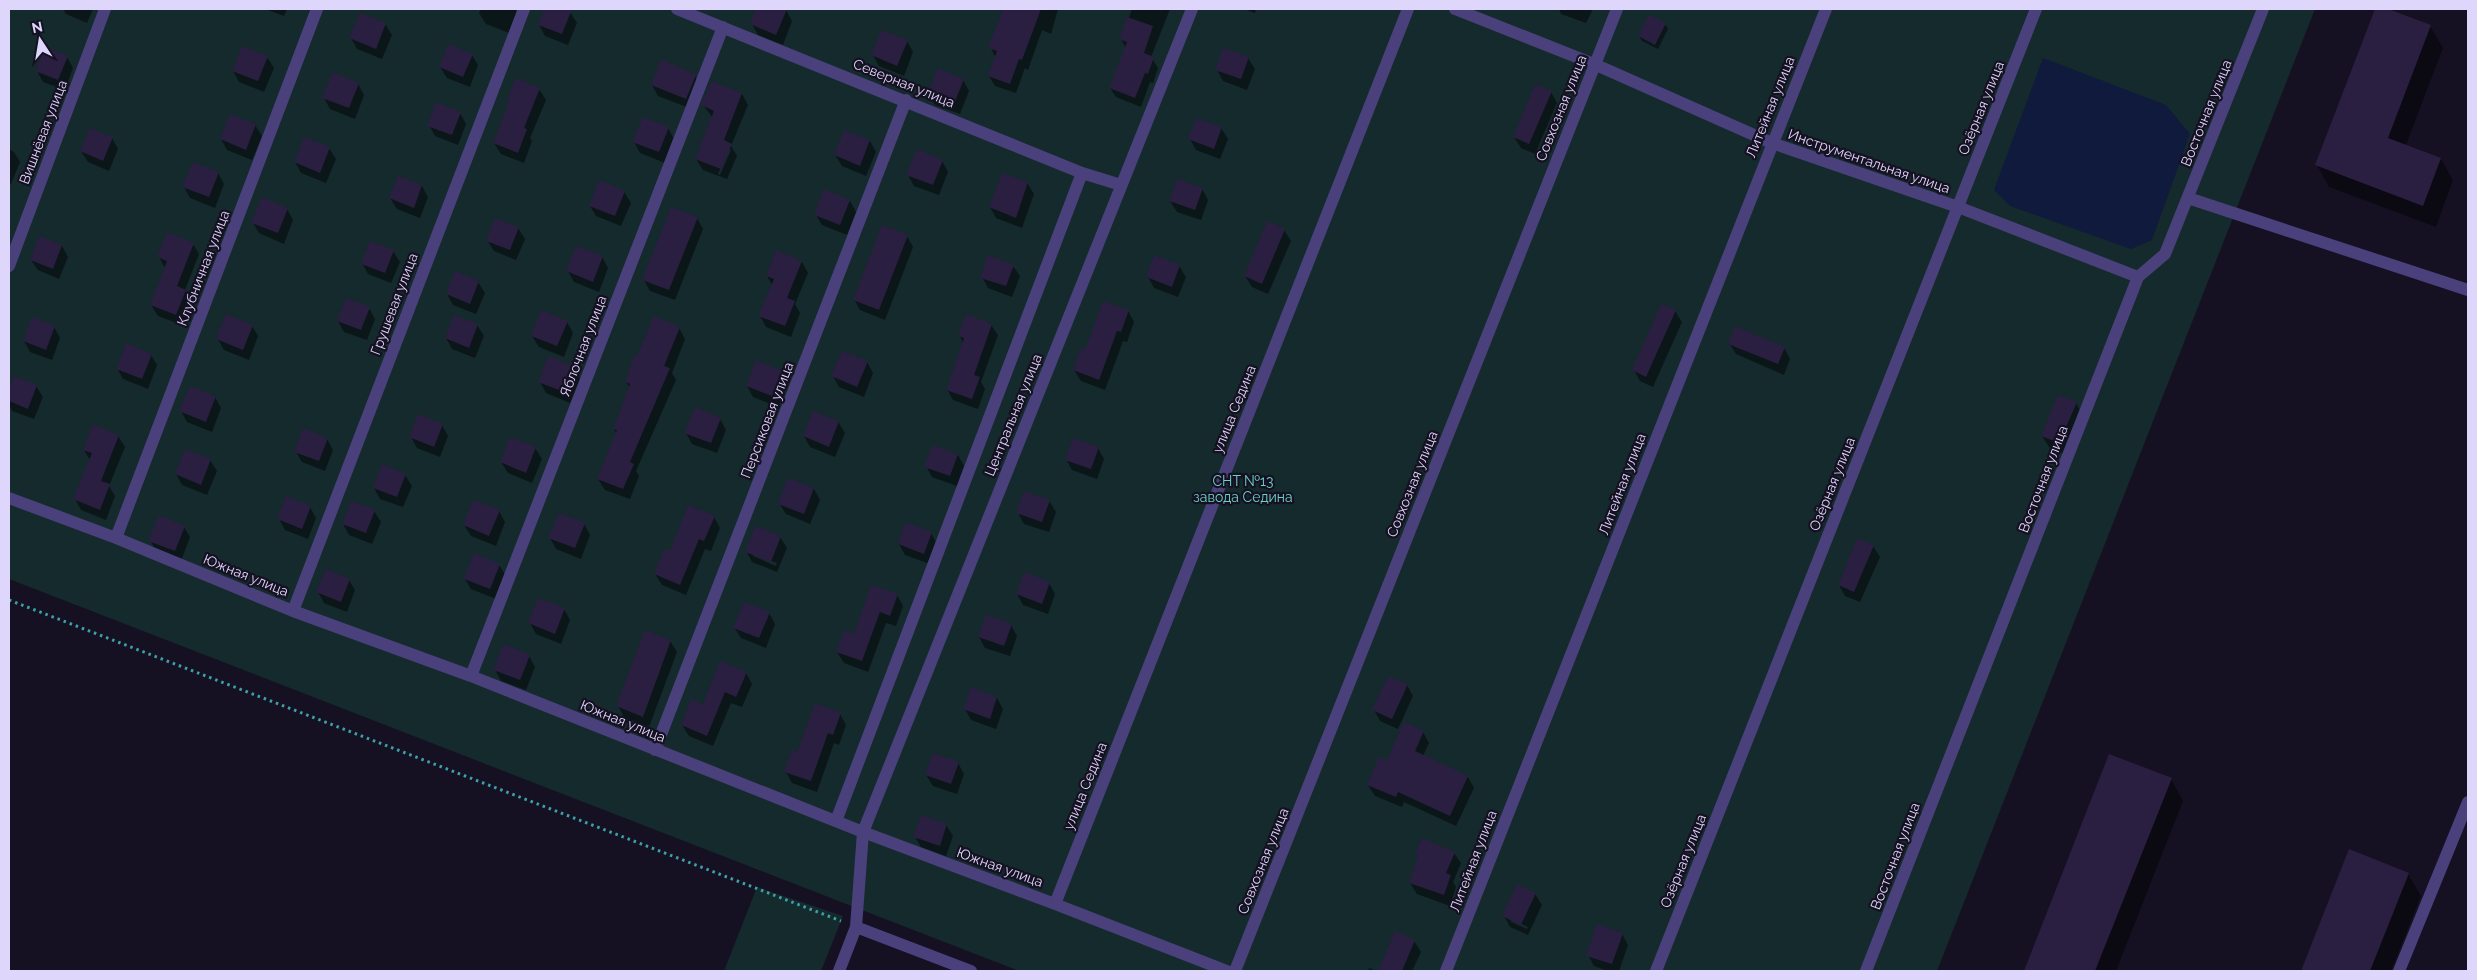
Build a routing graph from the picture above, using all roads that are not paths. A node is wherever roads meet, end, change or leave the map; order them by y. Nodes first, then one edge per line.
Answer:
1 (105, 9) edge
2 (318, 9) edge
3 (524, 9) edge
4 (676, 9) edge
5 (1192, 9) edge
6 (1408, 9) edge
7 (1455, 9) edge
8 (1617, 9) edge
9 (1826, 9) edge
10 (2036, 9) edge
11 (2263, 9) edge
12 (723, 27) junction
13 (1594, 64) junction
14 (906, 100) junction
15 (1772, 143) junction
16 (1082, 172) junction
17 (1121, 185) junction
18 (2188, 198) junction
19 (1958, 207) junction
20 (9, 266) edge
21 (2138, 277) junction
22 (2468, 290) edge
23 (9, 498) edge
24 (116, 538) junction
25 (293, 611) junction
26 (471, 676) junction
27 (655, 750) junction
28 (2468, 802) edge
29 (836, 822) junction
30 (863, 832) junction
31 (1055, 904) junction
32 (856, 927) junction
33 (839, 971) edge
34 (971, 971) edge
35 (1227, 971) edge
36 (1235, 971) edge
37 (1446, 971) edge
38 (1656, 971) edge
39 (1866, 971) edge
40 (2399, 971) edge

1 - 20 street, Вишнёвая улица
2 - 24 street, Клубничная улица
3 - 25 street, Грушевая улица
4 - 12 street, Северная улица
5 - 17 street, Центральная улица
6 - 31 street, улица Седина
7 - 13 street, Инструментальная улица
8 - 13 street, Совхозная улица
9 - 15 street, Литейная улица
10 - 19 street, Озёрная улица
11 - 18 street, Восточная улица
12 - 14 street, Северная улица
12 - 26 street, Яблочная улица
13 - 15 street, Инструментальная улица
13 - 36 street, Совхозная улица
14 - 16 street, Северная улица
14 - 27 street, Персиковая улица
15 - 19 street, Инструментальная улица
15 - 37 street, Литейная улица
16 - 17 street, Северная улица
16 - 29 street, Центральная улица
17 - 30 street, Центральная улица
18 - 21 street, Восточная улица
18 - 22 street
19 - 21 street, Инструментальная улица
19 - 38 street, Озёрная улица
21 - 39 street, Восточная улица
23 - 24 street, Южная улица
24 - 25 street, Южная улица
25 - 26 street, Южная улица
26 - 27 street, Южная улица
27 - 29 street, Южная улица
28 - 40 street
29 - 30 street, Южная улица
30 - 31 street, Южная улица
30 - 32 street, Центральная улица
31 - 35 street, Южная улица
32 - 33 street, Центральная улица
32 - 34 street

